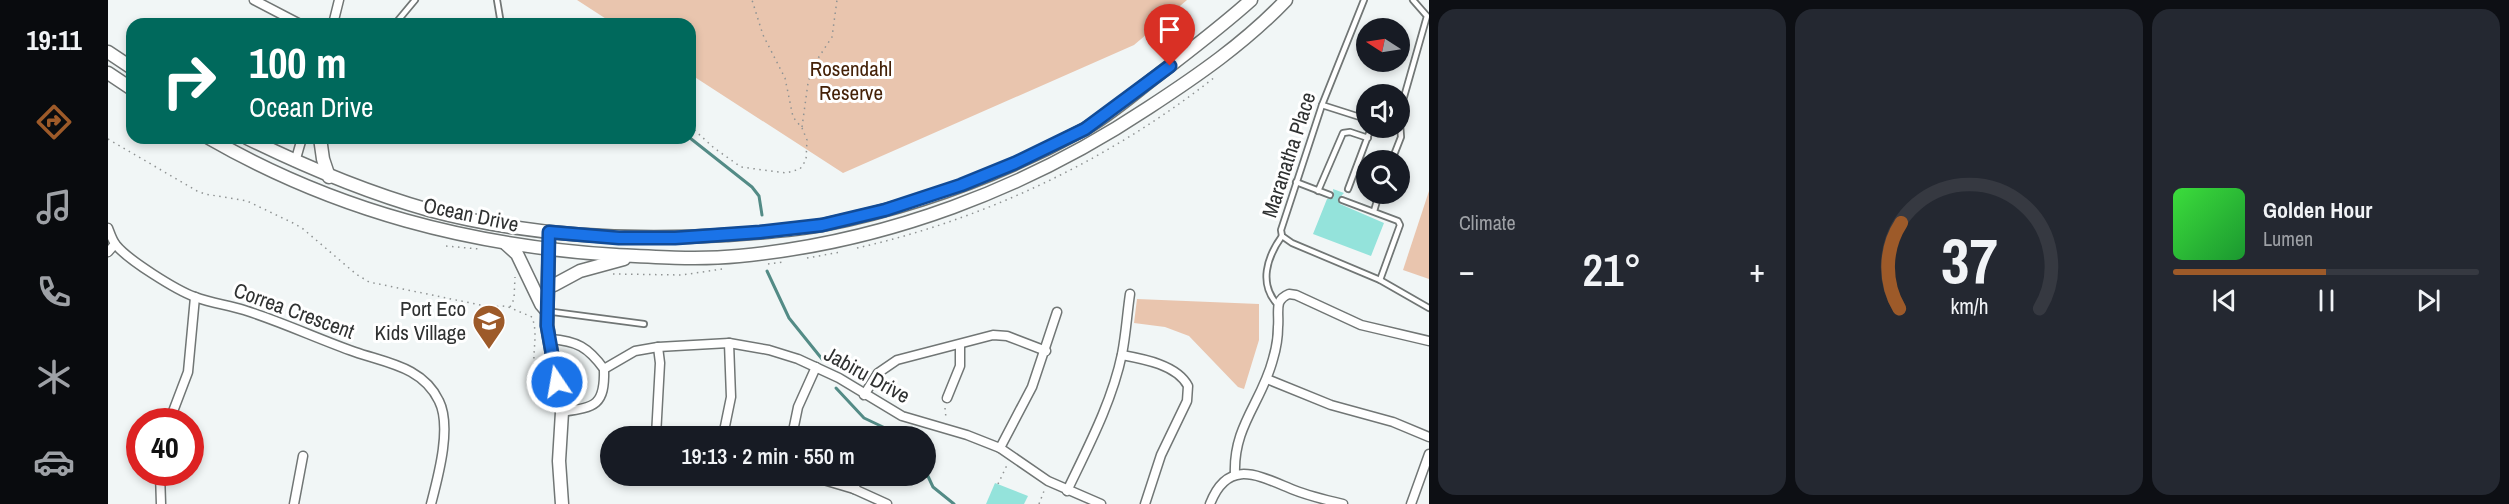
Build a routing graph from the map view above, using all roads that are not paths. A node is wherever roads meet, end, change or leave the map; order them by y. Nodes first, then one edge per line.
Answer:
1 (254, 0) edge
2 (339, 0) edge
3 (415, 0) edge
4 (497, 0) edge
5 (1251, 0) edge
6 (1286, 0) edge
7 (1364, 0) edge
8 (1413, 0) edge
9 (1429, 7) edge
10 (1427, 16) junction
11 (288, 18) edge
12 (334, 18) edge
13 (400, 18) edge
14 (500, 18) edge
15 (108, 52) edge
16 (126, 64) edge
17 (108, 73) edge
18 (1408, 84) edge
19 (126, 85) edge
20 (1322, 105) junction
21 (1356, 116) edge
22 (1356, 134) edge
23 (1368, 138) edge
24 (221, 144) edge
25 (259, 144) edge
26 (300, 144) edge
27 (321, 144) edge
28 (295, 162) junction
29 (329, 177) junction
30 (291, 179) junction
31 (1296, 182) junction
32 (1348, 189) dead end
33 (1318, 191) junction
34 (1330, 195) dead end
35 (1342, 200) dead end
36 (1376, 204) edge
37 (1374, 211) junction
38 (108, 228) edge
39 (554, 233) junction
40 (1282, 236) junction
41 (506, 243) junction
42 (115, 244) junction
43 (553, 250) junction
44 (108, 252) edge
45 (634, 256) junction
46 (1380, 279) junction
47 (554, 285) junction
48 (1130, 294) dead end
49 (195, 297) junction
50 (1278, 305) junction
51 (1429, 308) edge
52 (550, 312) junction
53 (1057, 312) dead end
54 (644, 324) dead end
55 (549, 337) junction
56 (1429, 341) edge
57 (729, 343) junction
58 (960, 345) junction
59 (658, 347) junction
60 (1046, 351) junction
61 (1122, 355) junction
62 (816, 367) junction
63 (604, 369) junction
64 (1267, 379) junction
65 (864, 394) junction
66 (947, 398) road end
67 (174, 408) edge
68 (562, 412) junction
69 (657, 426) edge
70 (725, 426) edge
71 (794, 426) edge
72 (1429, 436) edge
73 (1000, 448) junction
74 (1429, 454) edge
75 (303, 456) dead end
76 (1235, 474) junction
77 (160, 486) edge
78 (844, 486) edge
79 (855, 486) edge
80 (854, 489) junction
81 (1067, 491) junction
82 (161, 504) edge
83 (294, 504) edge
84 (431, 504) edge
85 (562, 504) edge
86 (887, 504) edge
87 (1101, 504) edge
88 (1145, 504) edge
89 (1210, 504) edge
90 (1342, 504) edge
91 (1411, 504) edge

1 - 11 street
2 - 12 street
3 - 13 lane
4 - 14 lane
5 - 39 main road, Ocean Drive
6 - 45 main road, Ocean Drive
7 - 20 lane, Maranatha Place
8 - 10 lane
9 - 10 lane
10 - 18 lane
15 - 16 main road
17 - 19 main road
20 - 21 lane
20 - 31 lane, Maranatha Place
22 - 33 lane
23 - 32 lane
24 - 30 main road, Ocean Drive
25 - 28 main road, Ocean Drive
26 - 28 street
27 - 29 main road
28 - 29 main road, Ocean Drive
28 - 30 main road
29 - 39 main road, Ocean Drive
30 - 41 main road, Ocean Drive
31 - 33 lane
31 - 40 lane, Maranatha Place
33 - 34 lane
35 - 37 lane
36 - 37 lane
37 - 46 lane
38 - 42 street
39 - 43 main road
40 - 46 lane, Maranatha Place
40 - 50 lane
41 - 43 main road, Ocean Drive
41 - 52 main road
42 - 44 street
42 - 49 street, Correa Crescent
43 - 45 main road, Ocean Drive
43 - 47 main road
43 - 52 main road
45 - 47 main road
46 - 51 lane, Maranatha Place
47 - 52 main road
48 - 61 street
49 - 67 street
49 - 84 street, Correa Crescent
50 - 56 street
50 - 64 street
52 - 54 lane
52 - 55 main road
53 - 60 street
55 - 63 street
55 - 68 main road
57 - 59 street, Jabiru Drive
57 - 62 street, Jabiru Drive
57 - 70 street
58 - 60 street
58 - 65 street
58 - 66 street
59 - 63 street, Jabiru Drive
59 - 69 street
60 - 73 street
61 - 81 street
61 - 88 street
62 - 65 street, Jabiru Drive
62 - 71 street
63 - 68 street
64 - 72 street
64 - 76 street
65 - 73 street, Jabiru Drive
68 - 85 main road
73 - 81 street, Jabiru Drive
74 - 91 street
75 - 83 street
76 - 89 street
76 - 90 street
77 - 82 street
78 - 80 street
79 - 80 street
80 - 86 street
81 - 87 street, Jabiru Drive

